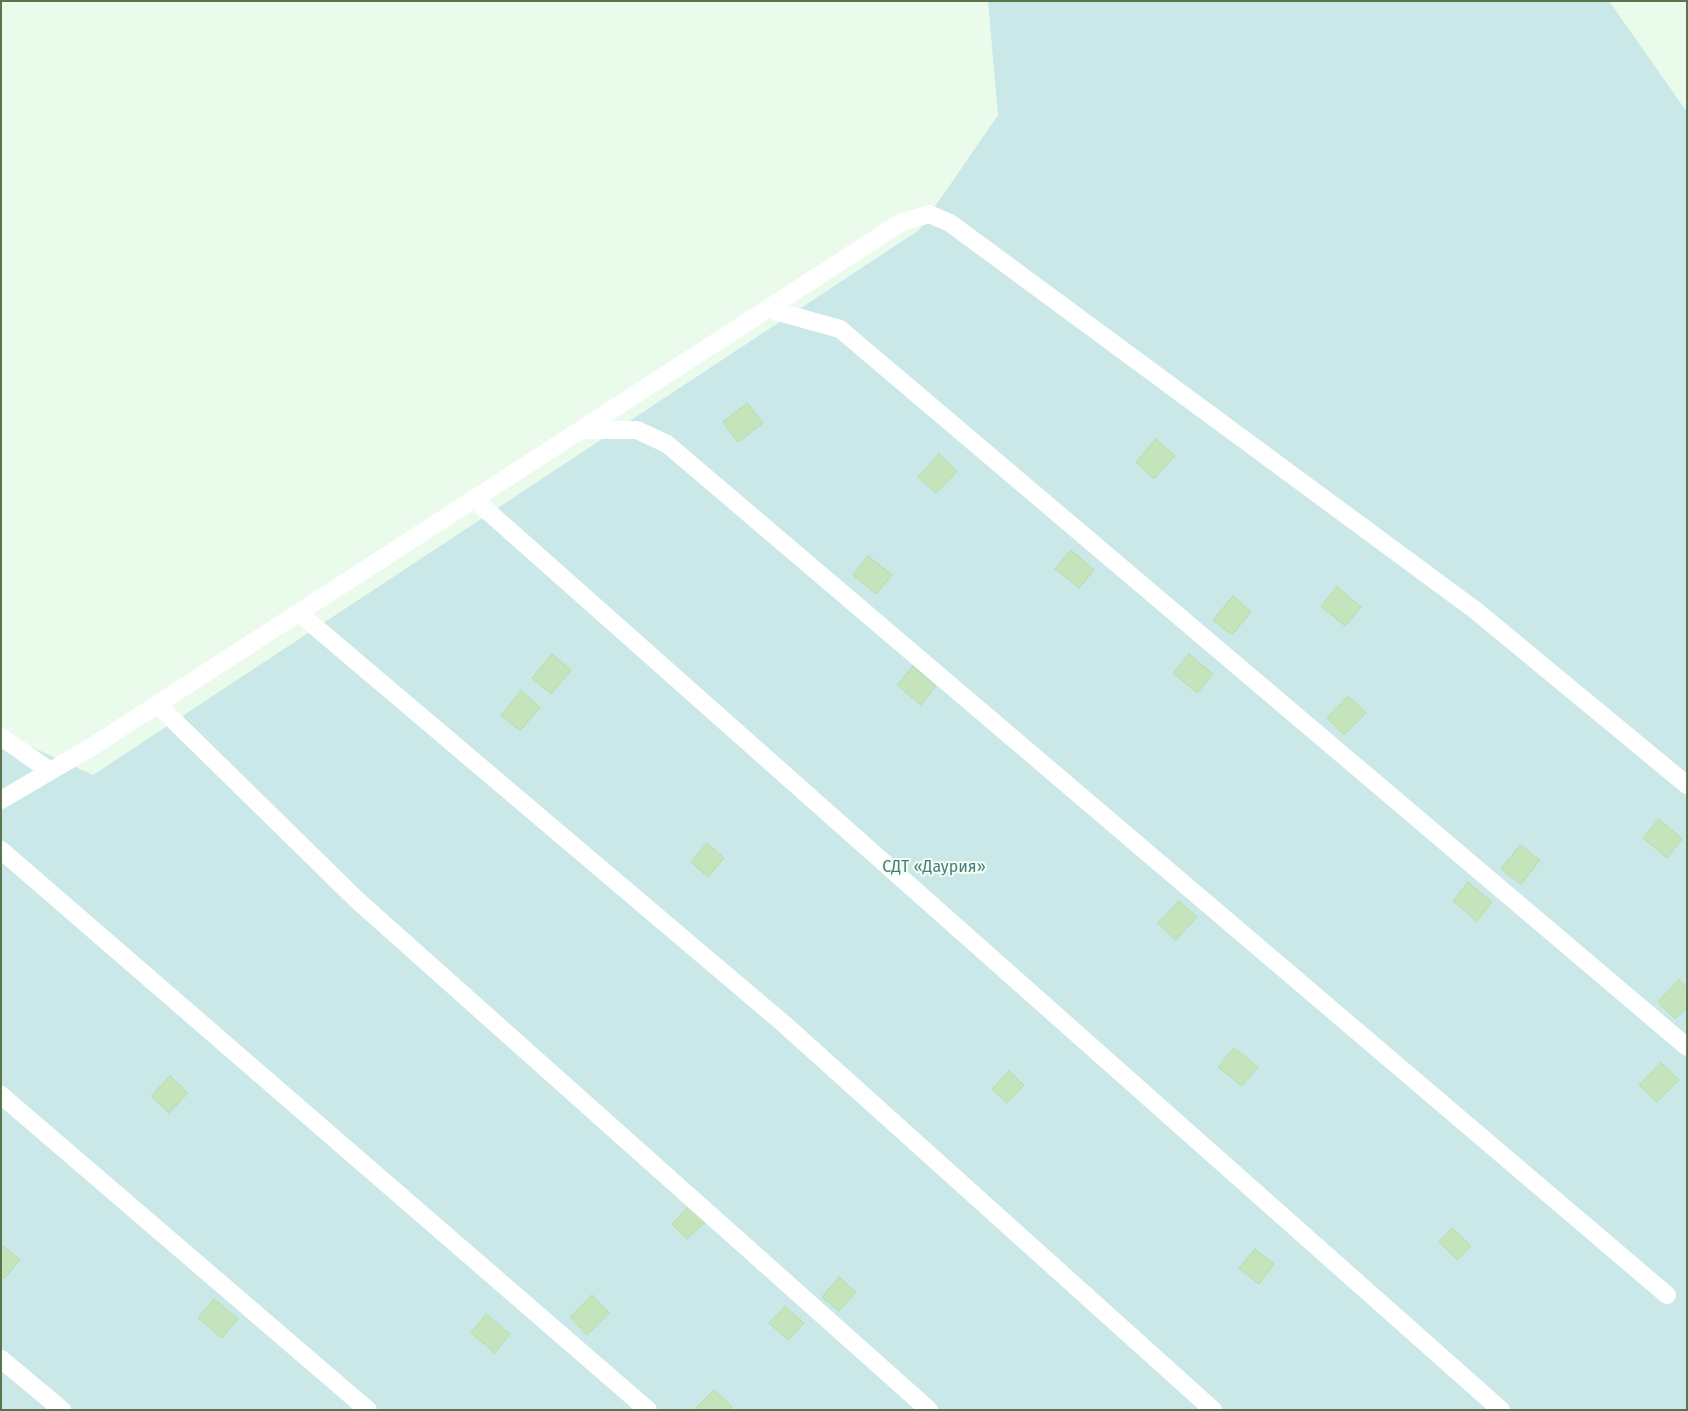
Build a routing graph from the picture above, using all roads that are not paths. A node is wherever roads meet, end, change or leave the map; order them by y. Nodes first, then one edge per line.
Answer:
1 (768, 309) junction
2 (581, 430) junction
3 (474, 499) junction
4 (299, 613) junction
5 (157, 704) junction
6 (1, 737) edge
7 (50, 771) junction
8 (1687, 785) edge
9 (1, 800) edge
10 (1, 850) edge
11 (1687, 1047) edge
12 (1, 1094) edge
13 (1667, 1295) dead end
14 (1, 1358) edge
15 (62, 1410) edge
16 (368, 1410) edge
17 (648, 1410) edge
18 (929, 1410) edge
19 (1213, 1410) edge
20 (1501, 1410) edge

1 - 2 lane
1 - 8 lane
1 - 11 lane
2 - 3 lane
2 - 13 lane
3 - 4 lane
3 - 20 lane
4 - 5 lane
4 - 19 lane
5 - 7 lane
5 - 18 lane
6 - 7 lane
7 - 9 lane
10 - 17 lane
12 - 16 lane
14 - 15 lane

